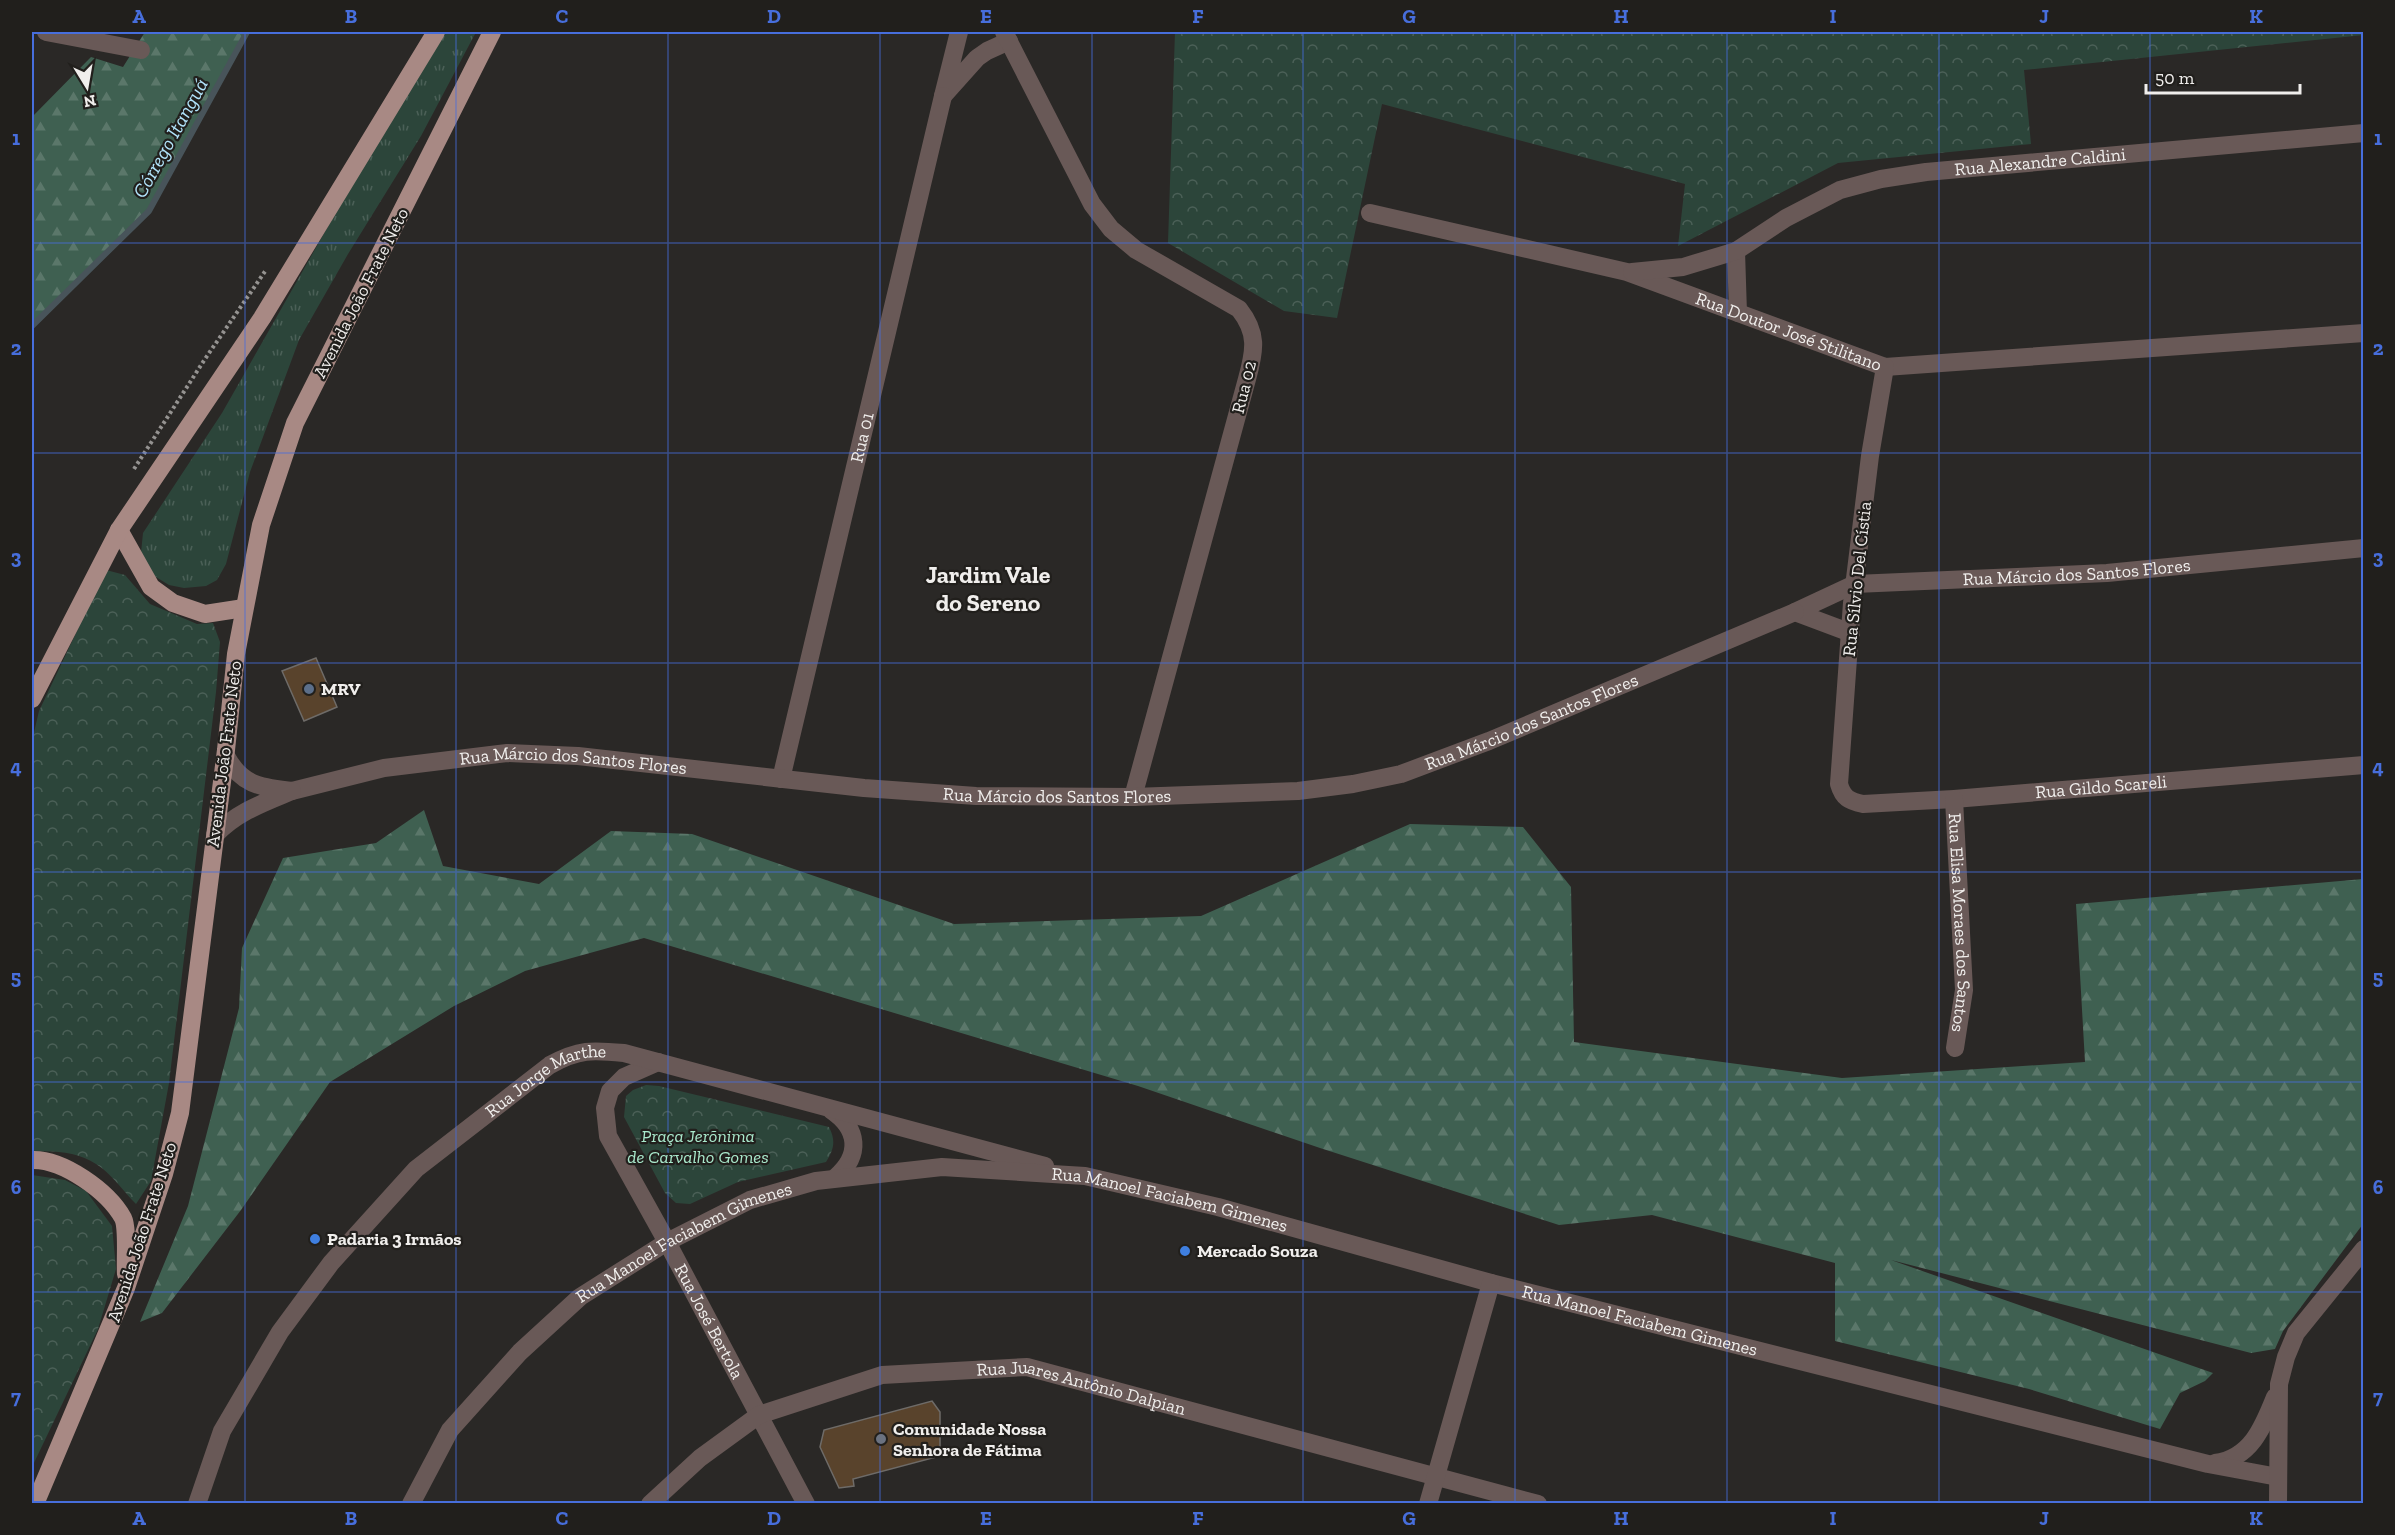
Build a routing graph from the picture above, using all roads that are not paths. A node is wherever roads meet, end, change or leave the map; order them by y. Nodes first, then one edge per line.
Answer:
1 (46, 32) edge
2 (436, 32) edge
3 (492, 32) edge
4 (959, 32) edge
5 (1007, 36) edge
6 (141, 50) dead end
7 (943, 96) junction
8 (2364, 133) edge
9 (1370, 213) dead end
10 (1736, 251) junction
11 (1627, 272) junction
12 (1738, 313) junction
13 (2364, 333) edge
14 (1885, 367) junction
15 (119, 530) junction
16 (2364, 548) edge
17 (1855, 584) junction
18 (244, 608) junction
19 (1795, 612) junction
20 (1851, 633) junction
21 (32, 699) edge
22 (226, 756) junction
23 (2364, 765) edge
24 (781, 779) junction
25 (292, 791) junction
26 (1842, 793) joint
27 (1133, 796) junction
28 (1954, 799) junction
29 (215, 835) junction
30 (1955, 1048) dead end
31 (658, 1062) junction
32 (827, 1107) junction
33 (32, 1160) edge
34 (1085, 1176) junction
35 (836, 1177) junction
36 (667, 1242) junction
37 (2364, 1249) edge
38 (1491, 1283) junction
39 (126, 1288) junction
40 (2279, 1384) junction
41 (759, 1415) junction
42 (2208, 1464) junction
43 (1434, 1477) junction
44 (2278, 1478) junction
45 (35, 1503) edge
46 (197, 1503) edge
47 (411, 1503) edge
48 (650, 1503) edge
49 (806, 1503) edge
50 (1428, 1503) edge
51 (1538, 1503) edge
52 (2278, 1503) edge

1 - 6 street
2 - 15 main road
3 - 18 main road, Avenida João Frate Neto
4 - 7 street, Rua 01
5 - 7 street, Rua 01
5 - 27 street, Rua 02
7 - 24 street, Rua 01
8 - 10 street, Rua Alexandre Caldini
9 - 11 street, Rua Doutor José Stilitano
10 - 11 street, Rua Alexandre Caldini
10 - 12 street
11 - 12 street, Rua Doutor José Stilitano
12 - 14 street, Rua Doutor José Stilitano
13 - 14 street, Rua Doutor José Stilitano
14 - 17 street, Rua Sílvio Del Cístia
15 - 18 main road
15 - 21 main road
16 - 17 street, Rua Márcio dos Santos Flores
17 - 19 street, Rua Márcio dos Santos Flores
17 - 20 street, Rua Sílvio Del Cístia
18 - 22 main road, Avenida João Frate Neto
19 - 20 street
19 - 27 street, Rua Márcio dos Santos Flores
20 - 26 street, Rua Sílvio Del Cístia
22 - 25 street, Rua Márcio dos Santos Flores
22 - 29 main road, Avenida João Frate Neto
23 - 28 street, Rua Gildo Scareli
24 - 25 street, Rua Márcio dos Santos Flores
24 - 27 street, Rua Márcio dos Santos Flores
25 - 29 street, Rua Márcio dos Santos Flores
26 - 28 street, Rua Gildo Scareli
28 - 30 street, Rua Elisa Moraes dos Santos
29 - 39 main road, Avenida João Frate Neto
31 - 32 street, Rua Jorge Marthe
31 - 36 street, Rua José Bertola
31 - 46 street, Rua Jorge Marthe
32 - 34 street, Rua Jorge Marthe
32 - 35 street
33 - 39 main road
34 - 35 street, Rua Manoel Faciabem Gimenes
34 - 38 street, Rua Manoel Faciabem Gimenes
35 - 36 street, Rua Manoel Faciabem Gimenes
36 - 41 street, Rua José Bertola
36 - 47 street, Rua Manoel Faciabem Gimenes
37 - 40 street
38 - 42 street, Rua Manoel Faciabem Gimenes
38 - 43 street
39 - 45 main road, Avenida João Frate Neto
40 - 42 street, Rua Manoel Faciabem Gimenes
40 - 44 street
41 - 43 street, Rua Juares Antônio Dalpian
41 - 48 street, Rua Juares Antônio Dalpian
41 - 49 street, Rua José Bertola
42 - 44 street, Rua Manoel Faciabem Gimenes
43 - 50 street
43 - 51 street, Rua Juares Antônio Dalpian
44 - 52 street

